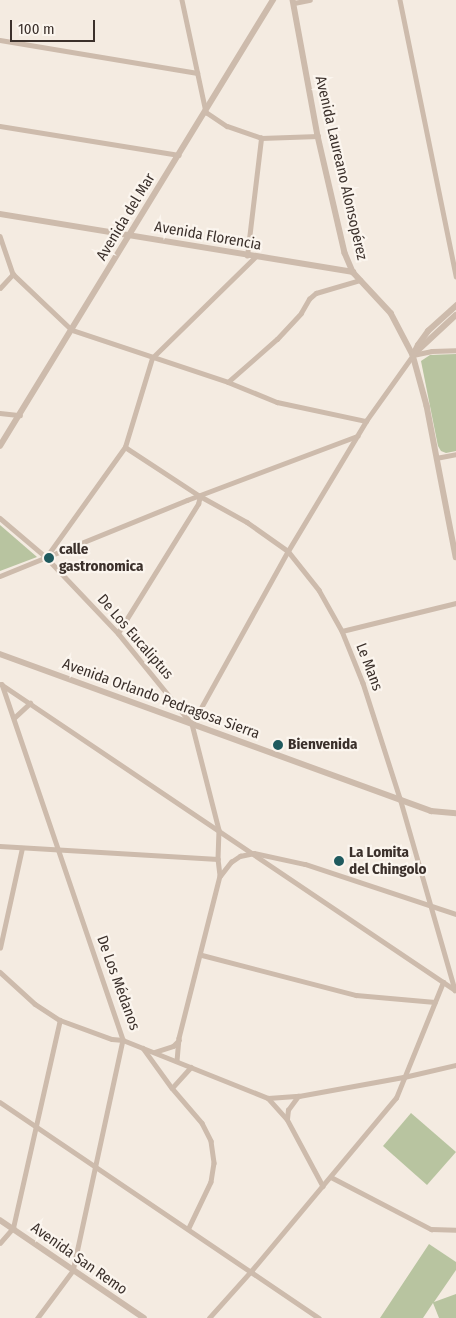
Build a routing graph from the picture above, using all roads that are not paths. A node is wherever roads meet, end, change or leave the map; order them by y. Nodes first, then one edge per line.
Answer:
1 (182, 0) edge
2 (273, 0) edge
3 (310, 0) edge
4 (400, 0) edge
5 (293, 1) edge
6 (0, 40) edge
7 (197, 73) junction
8 (206, 112) junction
9 (0, 126) edge
10 (318, 136) junction
11 (261, 138) junction
12 (179, 155) junction
13 (0, 214) edge
14 (129, 235) junction
15 (0, 236) edge
16 (247, 256) junction
17 (255, 257) junction
18 (352, 272) junction
19 (13, 274) junction
20 (456, 276) edge
21 (360, 280) junction
22 (0, 288) edge
23 (456, 306) edge
24 (456, 315) edge
25 (72, 330) junction
26 (456, 350) edge
27 (413, 356) junction
28 (152, 358) junction
29 (228, 382) junction
30 (0, 413) edge
31 (20, 415) junction
32 (366, 421) junction
33 (357, 436) junction
34 (0, 446) edge
35 (125, 447) junction
36 (456, 454) edge
37 (436, 458) junction
38 (200, 496) junction
39 (0, 518) edge
40 (288, 551) junction
41 (46, 557) junction
42 (456, 557) edge
43 (0, 576) edge
44 (456, 603) edge
45 (342, 631) junction
46 (118, 633) junction
47 (1, 654) edge
48 (0, 662) edge
49 (1, 684) edge
50 (30, 703) junction
51 (14, 718) junction
52 (192, 724) junction
53 (400, 798) junction
54 (456, 813) edge
55 (219, 830) junction
56 (0, 846) edge
57 (22, 848) junction
58 (58, 849) junction
59 (254, 854) junction
60 (218, 859) junction
61 (220, 876) junction
62 (430, 907) junction
63 (456, 914) edge
64 (0, 948) edge
65 (202, 955) junction
66 (0, 972) edge
67 (443, 982) junction
68 (456, 991) edge
69 (435, 1002) junction
70 (60, 1020) junction
71 (180, 1038) junction
72 (123, 1040) junction
73 (142, 1047) junction
74 (154, 1052) junction
75 (177, 1061) junction
76 (456, 1065) edge
77 (191, 1067) junction
78 (404, 1077) junction
79 (172, 1088) junction
80 (298, 1096) junction
81 (268, 1098) junction
82 (0, 1102) edge
83 (287, 1119) junction
84 (36, 1126) junction
85 (95, 1166) junction
86 (331, 1177) junction
87 (323, 1186) junction
88 (0, 1220) edge
89 (13, 1228) junction
90 (188, 1228) junction
91 (456, 1230) edge
92 (0, 1243) edge
93 (73, 1270) junction
94 (252, 1270) junction
95 (38, 1318) edge
96 (144, 1318) edge
97 (208, 1318) edge
98 (319, 1318) edge

1 - 7 street
2 - 8 street, Avenida del Mar
3 - 5 street
4 - 20 street
5 - 10 street, Avenida Laureano Alonsopérez
6 - 7 street
7 - 8 street
8 - 11 street
8 - 12 street, Avenida del Mar
9 - 12 street
10 - 11 street
10 - 18 street, Avenida Laureano Alonsopérez
11 - 16 street
12 - 14 street, Avenida del Mar
13 - 14 street, Avenida Florencia
14 - 16 street, Avenida Florencia
14 - 25 street, Avenida del Mar
15 - 19 street
16 - 17 street, Avenida Florencia
17 - 18 street, Avenida Florencia
17 - 28 street
18 - 21 street, Avenida Laureano Alonsopérez
19 - 22 street
19 - 25 street
21 - 27 street, Avenida Laureano Alonsopérez
21 - 29 street
23 - 27 street
24 - 27 street
25 - 28 street
25 - 31 street, Avenida del Mar
26 - 27 street
27 - 32 street
27 - 37 street, Avenida Laureano Alonsopérez
28 - 29 street
28 - 35 street
29 - 32 street
30 - 31 street
31 - 34 street, Avenida del Mar
32 - 33 street
33 - 38 street
33 - 40 street
35 - 38 street, Le Mans
35 - 41 street
36 - 37 street
37 - 42 street, Avenida Laureano Alonsopérez
38 - 40 street, Le Mans
38 - 41 street
38 - 46 street
39 - 41 street, De Los Eucaliptus
40 - 45 street, Le Mans
40 - 52 street
41 - 43 street
41 - 46 street, De Los Eucaliptus
44 - 45 street
45 - 53 street, Le Mans
46 - 52 street, De Los Eucaliptus
47 - 48 street
47 - 52 street, Avenida Orlando Pedragosa Sierra
49 - 50 street
49 - 51 street, De Los Médanos
50 - 51 street
50 - 55 street
51 - 58 street, De Los Médanos
52 - 53 street, Avenida Orlando Pedragosa Sierra
52 - 55 street, De Los Eucaliptus
53 - 54 street, Avenida Orlando Pedragosa Sierra
53 - 62 street, Le Mans
55 - 59 street
55 - 60 street, De Los Eucaliptus
56 - 57 street
57 - 58 street
57 - 64 street
58 - 60 street
58 - 72 street, De Los Médanos
59 - 61 street
59 - 62 street
59 - 67 street
60 - 61 street, De Los Eucaliptus
61 - 65 street, De Los Eucaliptus
62 - 63 street
62 - 68 street, Le Mans
65 - 69 street
65 - 71 street, De Los Eucaliptus
66 - 70 street
67 - 68 street
67 - 69 street
69 - 78 street
70 - 72 street
70 - 84 street
71 - 74 street
71 - 75 street, De Los Eucaliptus
72 - 73 street, De Los Médanos
72 - 85 street
73 - 74 street, De Los Médanos
73 - 79 street
74 - 75 street, De Los Médanos
75 - 77 street, De Los Médanos
76 - 78 street
77 - 79 street
77 - 81 street, De Los Médanos
78 - 80 street
78 - 86 street
79 - 90 street
80 - 81 street
80 - 83 street
81 - 83 street, De Los Médanos
82 - 84 street
83 - 87 street, De Los Médanos
84 - 85 street
84 - 89 street
85 - 90 street
85 - 93 street
86 - 87 street
86 - 91 street
87 - 94 street
88 - 89 street, Avenida San Remo
89 - 92 street
89 - 93 street, Avenida San Remo
90 - 94 street
93 - 95 street
93 - 96 street, Avenida San Remo
94 - 97 street
94 - 98 street

